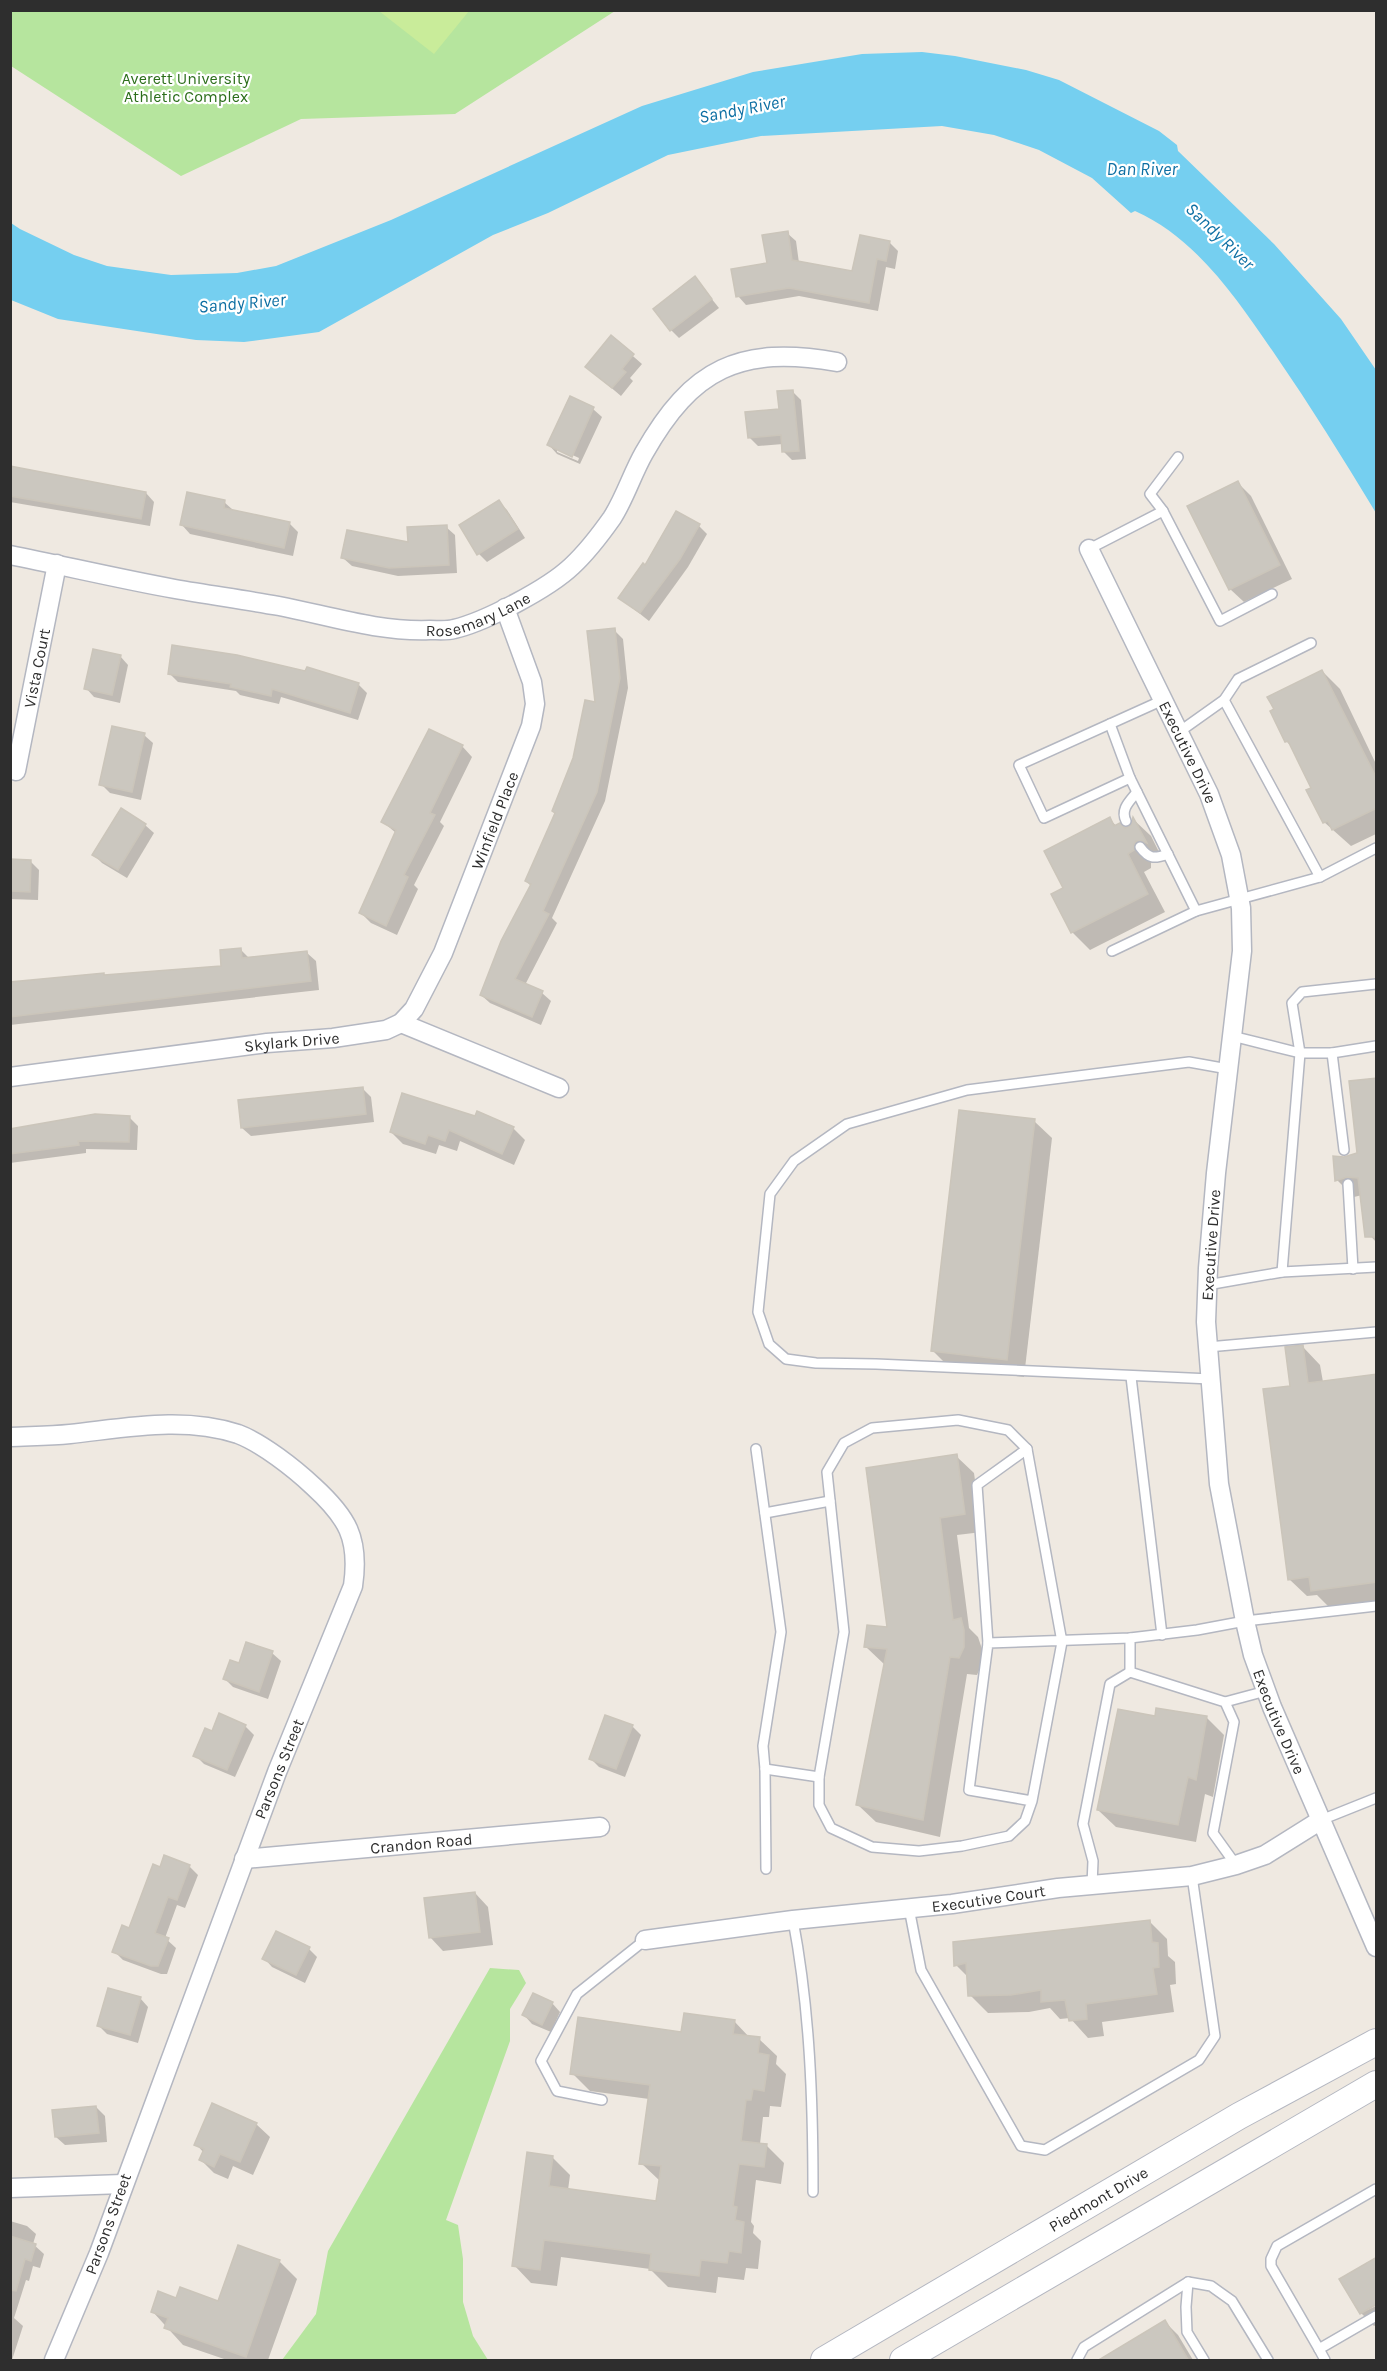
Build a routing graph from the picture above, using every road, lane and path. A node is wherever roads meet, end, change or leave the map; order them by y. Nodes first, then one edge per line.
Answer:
1 (837, 362) dead end
2 (1178, 457) dead end
3 (1162, 511) junction
4 (1089, 549) joint
5 (10, 555) edge
6 (57, 564) junction
7 (1272, 594) dead end
8 (505, 608) junction
9 (1311, 643) dead end
10 (1163, 700) junction
11 (1224, 700) junction
12 (1110, 724) junction
13 (1179, 732) junction
14 (16, 771) dead end
15 (1130, 778) junction
16 (1137, 792) junction
17 (1126, 821) dead end
18 (1140, 847) dead end
19 (1377, 848) edge
20 (1168, 854) junction
21 (1320, 877) junction
22 (1240, 900) junction
23 (1196, 911) junction
24 (1112, 951) dead end
25 (1377, 984) edge
26 (401, 1023) junction
27 (1232, 1036) junction
28 (1377, 1046) edge
29 (1300, 1053) junction
30 (1332, 1053) junction
31 (1228, 1069) junction
32 (10, 1077) edge
33 (559, 1089) dead end
34 (1344, 1150) dead end
35 (1348, 1184) dead end
36 (1377, 1267) edge
37 (1353, 1269) junction
38 (1282, 1272) junction
39 (1207, 1285) junction
40 (1377, 1332) edge
41 (1208, 1347) junction
42 (1131, 1377) junction
43 (1211, 1379) junction
44 (10, 1437) edge
45 (756, 1449) dead end
46 (1027, 1449) junction
47 (830, 1501) junction
48 (765, 1513) junction
49 (1377, 1606) edge
50 (1245, 1621) junction
51 (1162, 1635) junction
52 (1130, 1638) junction
53 (1062, 1642) junction
54 (988, 1643) junction
55 (1130, 1672) junction
56 (1266, 1691) junction
57 (1225, 1702) junction
58 (765, 1769) junction
59 (819, 1777) junction
60 (1377, 1798) edge
61 (1032, 1801) junction
62 (1321, 1820) junction
63 (600, 1827) dead end
64 (244, 1859) junction
65 (1236, 1865) junction
66 (766, 1869) dead end
67 (1192, 1876) junction
68 (1092, 1885) junction
69 (909, 1908) junction
70 (793, 1920) junction
71 (645, 1940) joint
72 (1377, 1947) edge
73 (1377, 2042) edge
74 (1377, 2084) edge
75 (602, 2100) dead end
76 (123, 2184) junction
77 (10, 2188) edge
78 (1377, 2189) edge
79 (813, 2192) dead end
80 (1188, 2282) junction
81 (1377, 2316) edge
82 (1084, 2347) junction
83 (1319, 2349) junction
84 (54, 2361) edge
85 (824, 2361) edge
86 (903, 2361) edge
87 (1077, 2361) edge
88 (1085, 2361) edge
89 (1204, 2361) edge
90 (1268, 2361) edge
91 (1325, 2361) edge

1 - 8 street, Rosemary Lane
2 - 3 lane
3 - 4 lane
3 - 7 lane
4 - 10 street, Executive Drive
5 - 6 street, Rosemary Lane
6 - 8 street, Rosemary Lane
6 - 14 street, Vista Court
8 - 26 street, Winfield Place
9 - 11 lane
10 - 12 lane
10 - 13 street, Executive Drive
11 - 13 lane
11 - 21 lane
12 - 15 lane
12 - 15 lane
13 - 22 street, Executive Drive
15 - 16 lane
16 - 17 lane
16 - 20 lane
18 - 20 lane
19 - 21 lane
20 - 23 lane
21 - 22 lane
22 - 23 lane
22 - 27 street, Executive Drive
23 - 24 lane
25 - 29 lane
26 - 32 street, Skylark Drive
26 - 33 street
27 - 29 lane
27 - 31 street, Executive Drive
28 - 30 lane
29 - 30 lane
29 - 38 lane
30 - 34 lane
31 - 39 street, Executive Drive
31 - 42 lane
35 - 37 lane
36 - 37 lane
37 - 38 lane
38 - 39 lane
39 - 41 street, Executive Drive
40 - 41 lane
41 - 43 street, Executive Drive
42 - 43 lane
42 - 51 lane
43 - 50 street, Executive Drive
44 - 64 street, Parsons Street
45 - 48 lane
46 - 47 lane
46 - 53 lane
46 - 54 lane
47 - 48 lane
47 - 59 lane
48 - 58 lane
49 - 50 lane
50 - 51 lane
50 - 56 street, Executive Drive
51 - 52 lane
52 - 53 lane
52 - 55 lane
53 - 54 lane
53 - 61 lane
54 - 61 lane
55 - 57 lane
55 - 68 lane
56 - 57 lane
56 - 62 street, Executive Drive
57 - 65 lane
58 - 59 lane
58 - 66 lane
59 - 61 lane
60 - 62 lane
62 - 65 street, Executive Court
62 - 72 street, Executive Drive
63 - 64 street, Crandon Road
64 - 76 street, Parsons Street
65 - 67 street, Executive Court
67 - 68 street, Executive Court
67 - 69 lane
68 - 69 street, Executive Court
69 - 70 street, Executive Court
70 - 71 street, Executive Court
70 - 79 lane
71 - 75 lane
73 - 85 main road, Piedmont Drive
74 - 86 main road
76 - 77 street
76 - 84 street, Parsons Street
78 - 83 lane
80 - 82 lane
80 - 89 lane
80 - 90 lane
81 - 83 lane
82 - 87 lane
82 - 88 lane
83 - 91 lane

